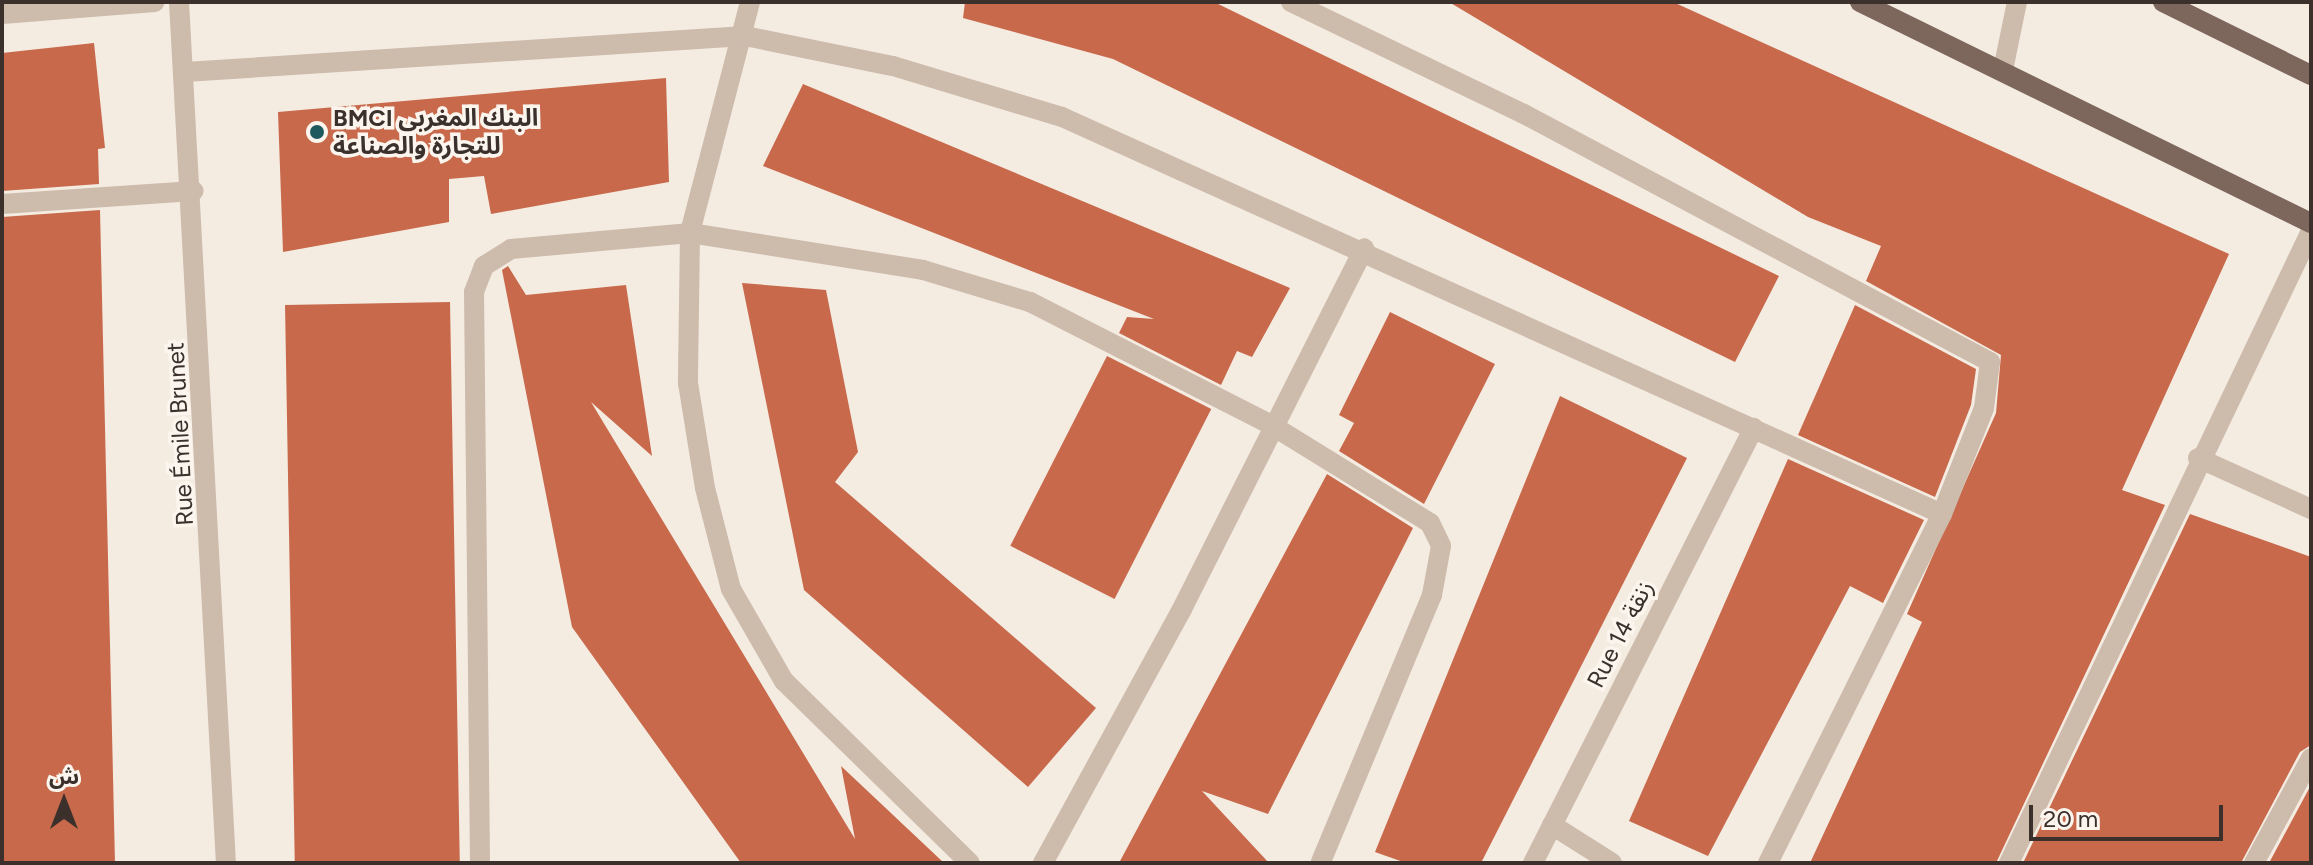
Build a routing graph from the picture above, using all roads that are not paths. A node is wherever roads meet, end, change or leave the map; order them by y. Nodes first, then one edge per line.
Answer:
1 (155, 2) edge
2 (179, 2) edge
3 (750, 2) edge
4 (1291, 2) edge
5 (1860, 2) edge
6 (2017, 2) edge
7 (2163, 2) edge
8 (2, 14) edge
9 (745, 36) junction
10 (2003, 70) junction
11 (185, 72) junction
12 (2311, 75) edge
13 (194, 191) junction
14 (2, 204) edge
15 (2311, 223) edge
16 (2311, 231) edge
17 (690, 233) junction
18 (1364, 248) junction
19 (1273, 426) junction
20 (1754, 428) junction
21 (2198, 458) junction
22 (2311, 509) edge
23 (1942, 514) junction
24 (2311, 758) edge
25 (1552, 825) junction
26 (1321, 862) edge
27 (226, 863) edge
28 (480, 863) edge
29 (970, 863) edge
30 (1043, 863) edge
31 (1533, 863) edge
32 (1612, 863) edge
33 (1768, 863) edge
34 (2009, 863) edge
35 (2254, 863) edge

1 - 8 street
2 - 11 street, Rue Émile Brunet
3 - 9 street
4 - 23 street
5 - 10 main road
6 - 10 street
7 - 12 main road
9 - 11 street
9 - 17 street
9 - 18 street
10 - 15 main road
11 - 13 street, Rue Émile Brunet
13 - 14 street
13 - 27 street, Rue Émile Brunet
16 - 21 street
17 - 19 street
17 - 28 street
17 - 29 street
18 - 19 street
18 - 20 street
19 - 26 street
19 - 30 street
20 - 23 street
20 - 25 street, Rue 14 زنقة
21 - 22 street
21 - 34 street
23 - 33 street
24 - 35 street
25 - 31 street, Rue 14 زنقة
25 - 32 street

